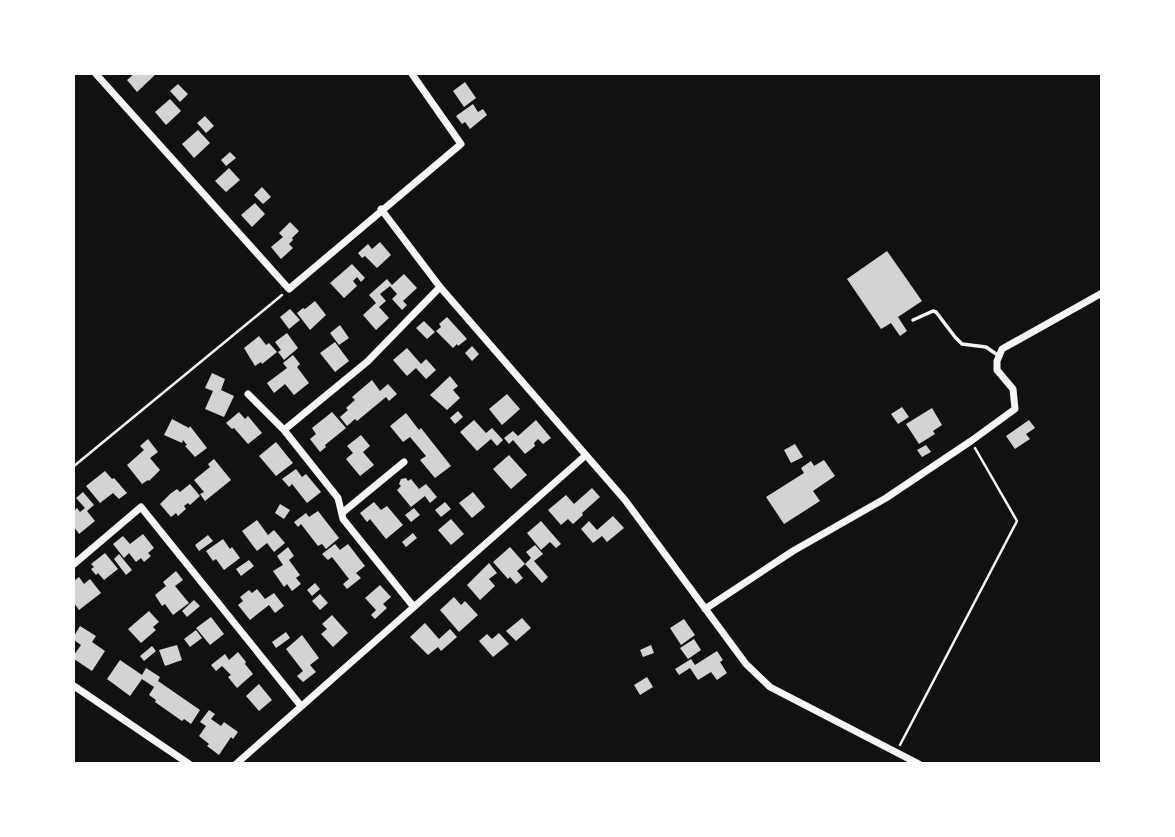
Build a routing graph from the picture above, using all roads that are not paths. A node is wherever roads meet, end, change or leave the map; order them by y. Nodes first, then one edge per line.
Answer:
1 (96, 74) edge
2 (412, 74) edge
3 (382, 209) junction
4 (440, 287) junction
5 (1101, 293) edge
6 (913, 320) dead end
7 (999, 357) junction
8 (248, 394) dead end
9 (284, 430) junction
10 (586, 455) junction
11 (404, 462) dead end
12 (342, 513) junction
13 (74, 564) edge
14 (413, 606) junction
15 (705, 609) junction
16 (74, 687) edge
17 (301, 706) junction
18 (189, 764) edge
19 (236, 764) edge
20 (919, 764) edge

1 - 3 street
2 - 3 street
3 - 4 street
4 - 9 street
4 - 10 street
5 - 7 street
6 - 7 lane
7 - 15 street
8 - 9 street
9 - 12 street
10 - 14 street
10 - 15 street
11 - 12 street
12 - 14 street
13 - 17 street
14 - 17 street
15 - 20 street
16 - 18 street
17 - 19 street

